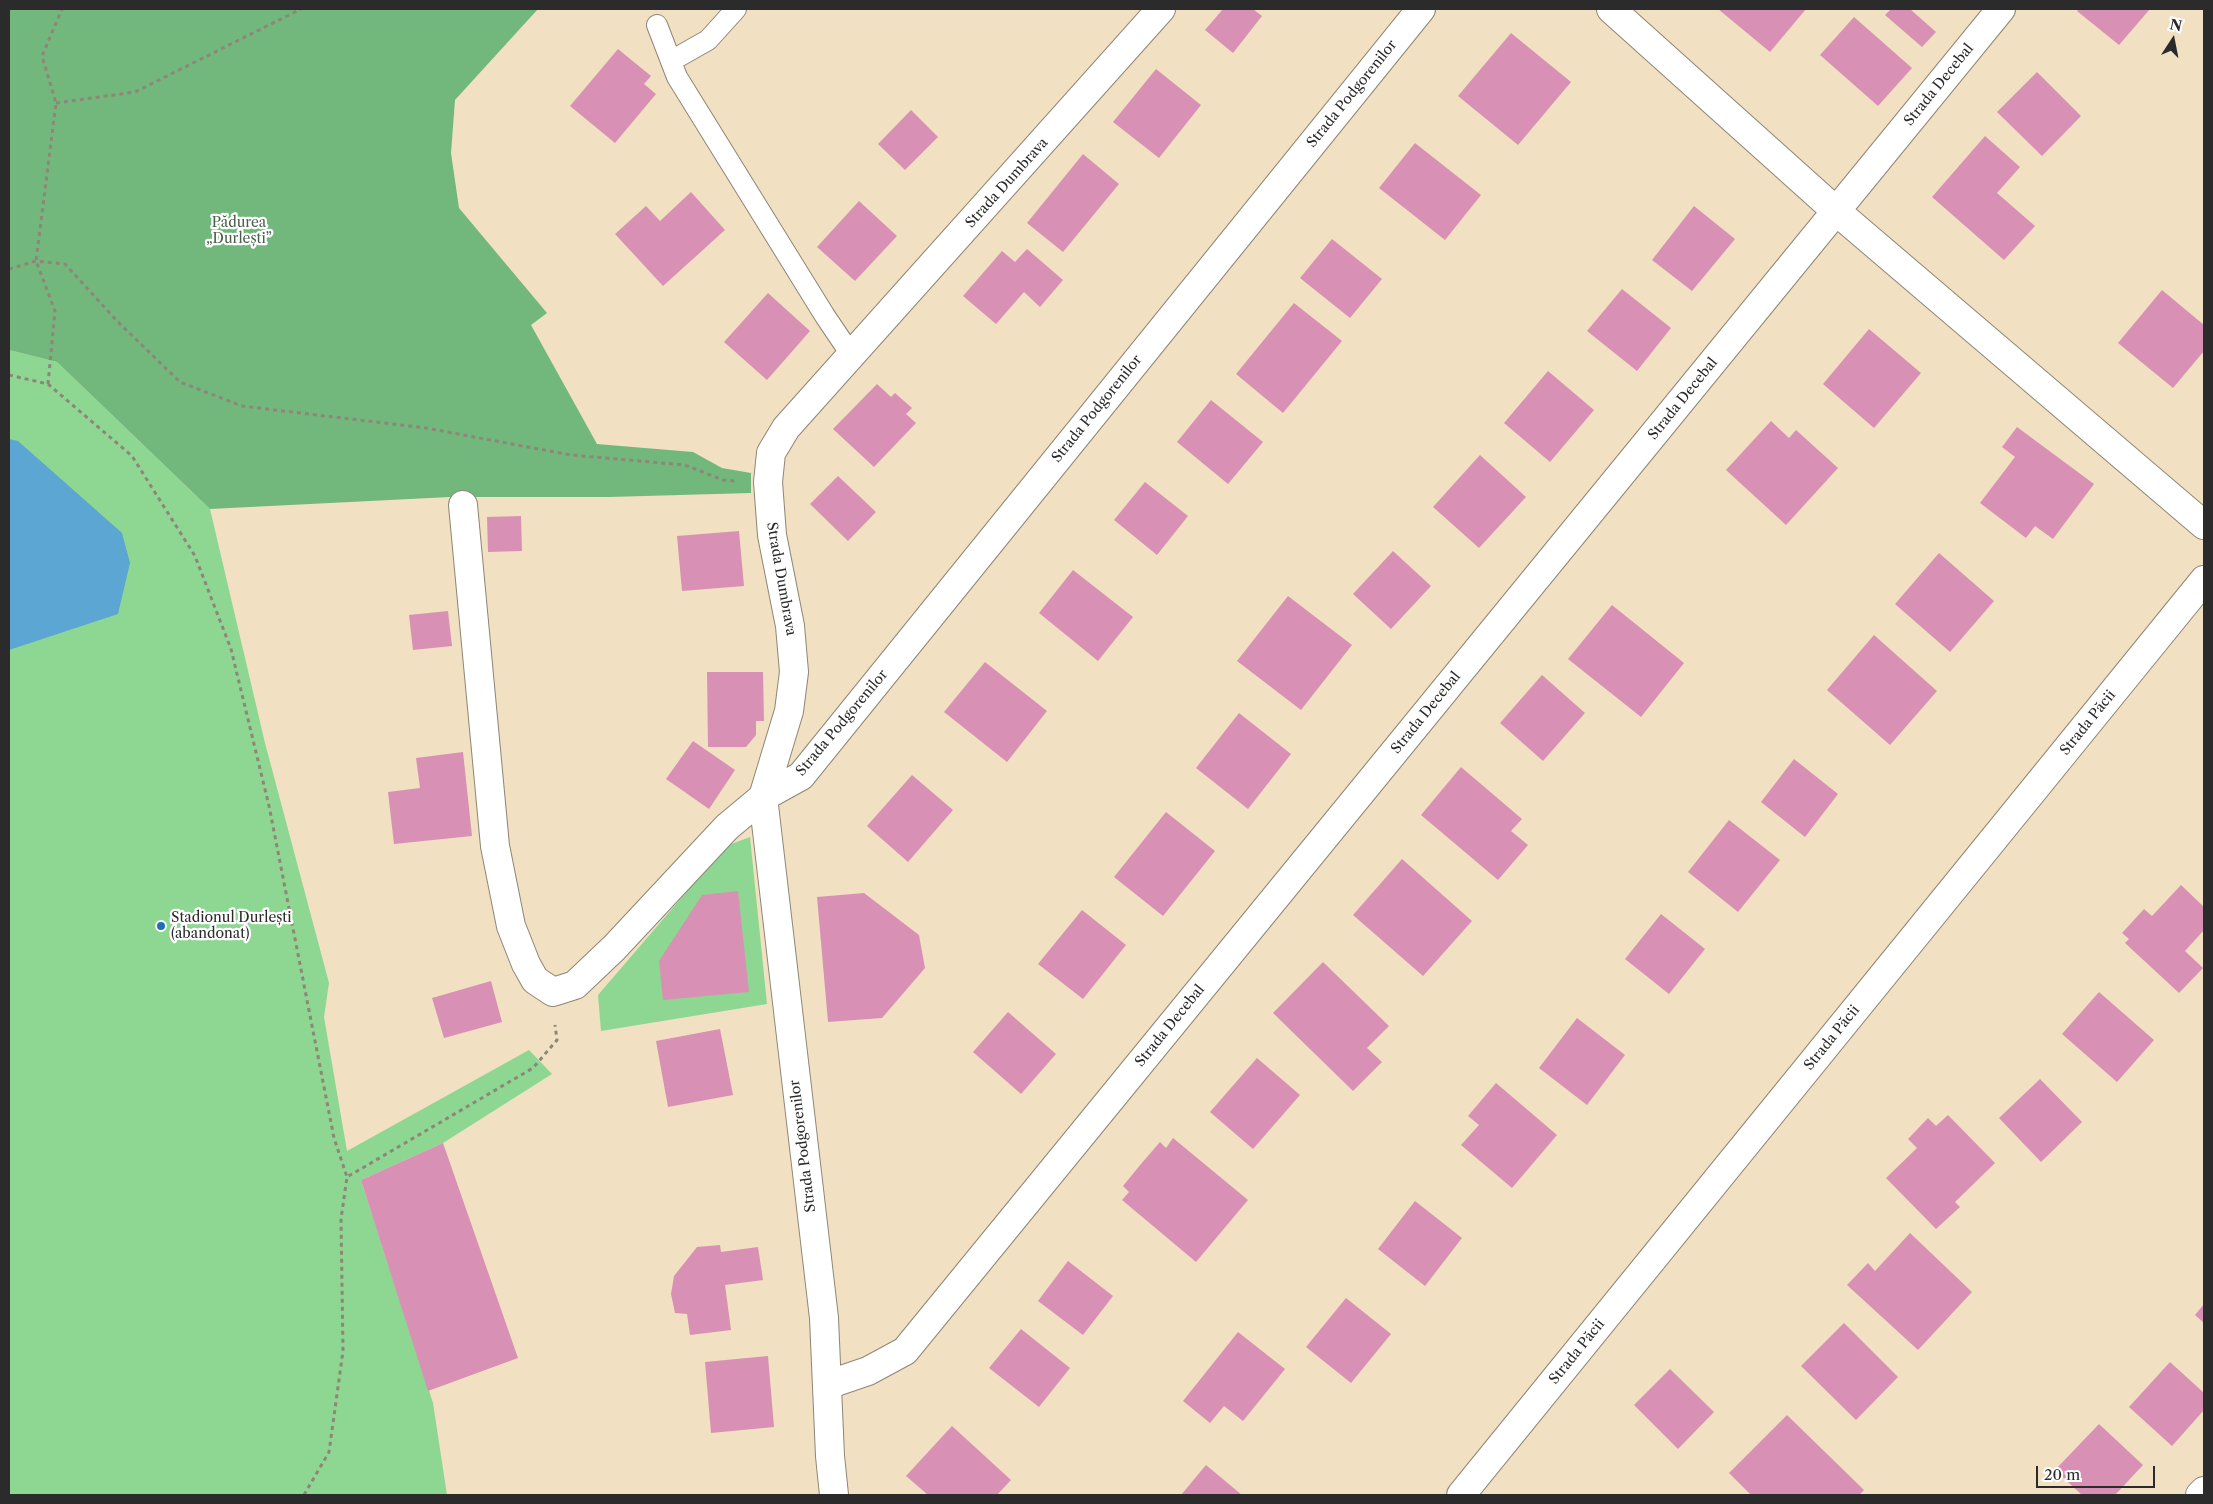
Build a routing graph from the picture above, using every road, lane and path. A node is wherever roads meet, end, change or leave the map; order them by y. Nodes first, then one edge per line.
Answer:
1 (62, 9) edge
2 (301, 9) edge
3 (736, 9) edge
4 (1161, 9) edge
5 (1421, 9) edge
6 (1611, 9) edge
7 (2001, 9) edge
8 (658, 25) dead end
9 (671, 61) junction
10 (56, 103) junction
11 (1836, 211) junction
12 (36, 261) junction
13 (9, 269) edge
14 (852, 356) junction
15 (9, 375) edge
16 (48, 384) junction
17 (768, 482) junction
18 (463, 505) dead end
19 (2204, 525) edge
20 (2204, 580) edge
21 (763, 797) junction
22 (553, 992) junction
23 (347, 1177) junction
24 (827, 1385) junction
25 (2204, 1491) edge
26 (304, 1495) edge
27 (834, 1495) edge
28 (1461, 1495) edge
29 (2200, 1495) edge

1 - 10 path
2 - 10 path
3 - 9 lane
4 - 14 street, Strada Dumbrava
5 - 21 street, Strada Podgorenilor
6 - 11 street
7 - 11 street, Strada Decebal
8 - 9 lane
9 - 14 lane
10 - 12 path
11 - 19 street
11 - 24 street, Strada Decebal
12 - 13 path
12 - 16 path
12 - 17 path
14 - 17 street, Strada Dumbrava
15 - 16 path
16 - 23 path
17 - 21 street, Strada Dumbrava
18 - 22 street
20 - 28 street, Strada Păcii
21 - 22 street, Strada Podgorenilor
21 - 24 street, Strada Podgorenilor
22 - 23 path
23 - 26 path
24 - 27 street, Strada Podgorenilor
25 - 29 street

